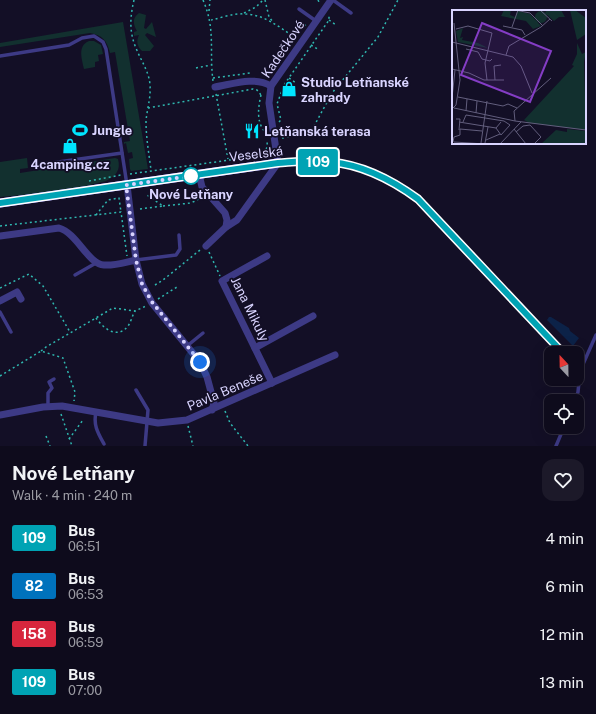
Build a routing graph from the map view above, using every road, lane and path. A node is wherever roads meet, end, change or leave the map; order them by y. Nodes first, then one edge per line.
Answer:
1 (134, 0) edge
2 (203, 0) edge
3 (210, 0) edge
4 (264, 0) edge
5 (398, 0) edge
6 (319, 1) edge
7 (333, 1) edge
8 (323, 5) dead end
9 (299, 9) dead end
10 (351, 12) dead end
11 (209, 13) junction
12 (242, 14) junction
13 (210, 20) junction
14 (315, 20) junction
15 (329, 20) junction
16 (274, 23) junction
17 (336, 25) dead end
18 (294, 37) junction
19 (301, 43) junction
20 (311, 45) junction
21 (319, 50) dead end
22 (0, 56) edge
23 (212, 65) junction
24 (196, 68) dead end
25 (250, 73) dead end
26 (259, 75) dead end
27 (213, 78) junction
28 (289, 78) junction
29 (296, 83) dead end
30 (271, 86) junction
31 (215, 87) junction
32 (253, 89) dead end
33 (261, 95) dead end
34 (216, 96) junction
35 (148, 108) junction
36 (266, 133) dead end
37 (283, 138) junction
38 (275, 139) junction
39 (122, 153) junction
40 (228, 160) junction
41 (278, 163) junction
42 (37, 165) dead end
43 (151, 170) junction
44 (199, 174) junction
45 (124, 175) junction
46 (88, 182) dead end
47 (126, 185) junction
48 (207, 193) junction
49 (147, 195) dead end
50 (0, 203) edge
51 (163, 206) junction
52 (140, 209) dead end
53 (121, 212) junction
54 (96, 215) junction
55 (0, 226) edge
56 (226, 227) junction
57 (179, 235) dead end
58 (0, 236) edge
59 (206, 246) junction
60 (267, 256) dead end
61 (127, 258) dead end
62 (136, 260) junction
63 (97, 262) junction
64 (75, 275) dead end
65 (222, 281) junction
66 (155, 285) dead end
67 (177, 287) dead end
68 (0, 288) edge
69 (21, 299) dead end
70 (0, 301) edge
71 (152, 302) junction
72 (135, 311) junction
73 (0, 312) edge
74 (313, 316) dead end
75 (96, 318) junction
76 (12, 332) dead end
77 (70, 332) junction
78 (203, 333) dead end
79 (596, 335) edge
80 (187, 346) junction
81 (556, 346) edge
82 (255, 348) junction
83 (41, 351) junction
84 (335, 355) dead end
85 (584, 360) edge
86 (0, 376) edge
87 (54, 379) dead end
88 (272, 384) junction
89 (136, 390) dead end
90 (222, 405) junction
91 (62, 406) junction
92 (48, 407) junction
93 (73, 408) junction
94 (212, 410) junction
95 (96, 412) junction
96 (0, 415) edge
97 (83, 420) dead end
98 (187, 420) junction
99 (147, 422) junction
100 (561, 434) edge
101 (46, 436) dead end
102 (69, 439) junction
103 (104, 444) dead end
104 (50, 446) edge
105 (72, 446) edge
106 (145, 446) edge
107 (193, 446) edge
108 (248, 446) edge
109 (556, 446) edge

1 - 35 path
2 - 11 path
3 - 11 path
4 - 12 path
4 - 16 path
5 - 37 path
6 - 8 path
7 - 10 lane
7 - 14 street, Kadečkové
7 - 15 path
9 - 14 lane
11 - 13 path
12 - 13 path
12 - 16 path
13 - 23 path
14 - 18 path
14 - 19 street, Kadečkové
15 - 17 path
15 - 20 path
16 - 18 path
18 - 19 path
18 - 26 path
19 - 30 street, Kadečkové
20 - 21 path
20 - 28 path
22 - 39 lane
23 - 24 path
23 - 27 path
25 - 27 path
27 - 31 path
28 - 29 path
28 - 37 path
30 - 31 street
30 - 38 street, Kadečkové
31 - 34 path
32 - 34 path
33 - 36 path
34 - 35 path
34 - 40 path
35 - 43 path
37 - 38 path
38 - 40 path
38 - 41 street, Kadečkové
39 - 42 lane
39 - 45 lane
40 - 43 path
41 - 44 street, Veselská
41 - 56 street
41 - 81 lane, Veselská
43 - 45 path
44 - 47 street, Veselská
44 - 48 street
45 - 46 path
45 - 47 lane
47 - 50 street, Veselská
47 - 62 street
48 - 51 path
48 - 56 street
49 - 51 path
51 - 52 path
53 - 54 path
53 - 54 path
53 - 61 path
54 - 55 path
56 - 59 street
57 - 62 lane
58 - 63 street
59 - 65 path, Jana Mikuly
59 - 66 path
60 - 65 street
62 - 63 street
62 - 71 street
63 - 64 lane
65 - 82 street, Jana Mikuly
67 - 71 path
68 - 77 path
69 - 70 street
71 - 72 path
71 - 80 street
72 - 75 path
72 - 75 path
73 - 76 lane
74 - 82 street
75 - 77 path
77 - 83 path
78 - 80 lane
79 - 85 lane
80 - 94 street
82 - 88 street, Jana Mikuly
83 - 86 path
83 - 93 path
84 - 88 street, Pavla Beneše
87 - 92 lane
88 - 90 street, Pavla Beneše
89 - 99 lane
90 - 94 street, Pavla Beneše
90 - 108 path
91 - 92 street, Pavla Beneše
91 - 93 street, Pavla Beneše
91 - 102 path
92 - 96 street, Pavla Beneše
93 - 95 street, Pavla Beneše
94 - 98 street, Pavla Beneše
95 - 99 street, Pavla Beneše
95 - 103 lane
97 - 102 path
98 - 99 street, Pavla Beneše
98 - 107 path
99 - 106 lane
100 - 109 lane
101 - 104 path
102 - 105 path

